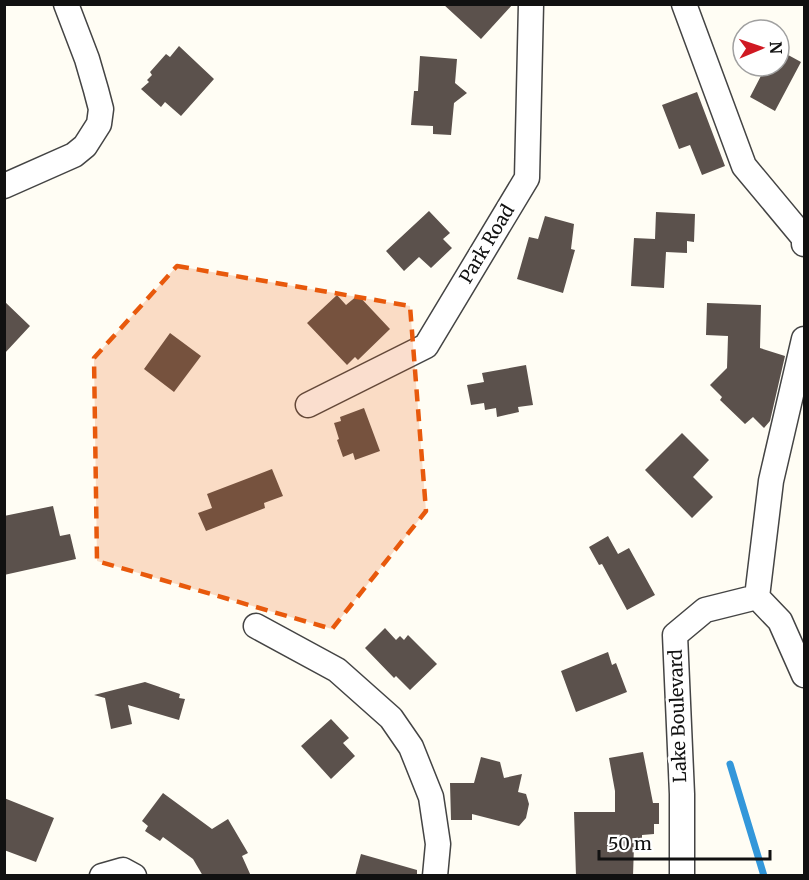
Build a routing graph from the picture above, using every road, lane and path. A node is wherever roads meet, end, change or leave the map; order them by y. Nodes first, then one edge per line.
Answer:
1 (66, 4) edge
2 (531, 4) edge
3 (684, 4) edge
4 (4, 186) edge
5 (804, 244) edge
6 (804, 339) edge
7 (308, 405) dead end
8 (758, 597) junction
9 (256, 626) dead end
10 (804, 675) edge
11 (102, 876) edge
12 (134, 876) edge
13 (435, 876) edge
14 (682, 876) edge

1 - 4 street
2 - 7 street, Park Road
3 - 5 street
6 - 8 street
8 - 10 street
8 - 14 street, Lake Boulevard
9 - 13 street
11 - 12 street

